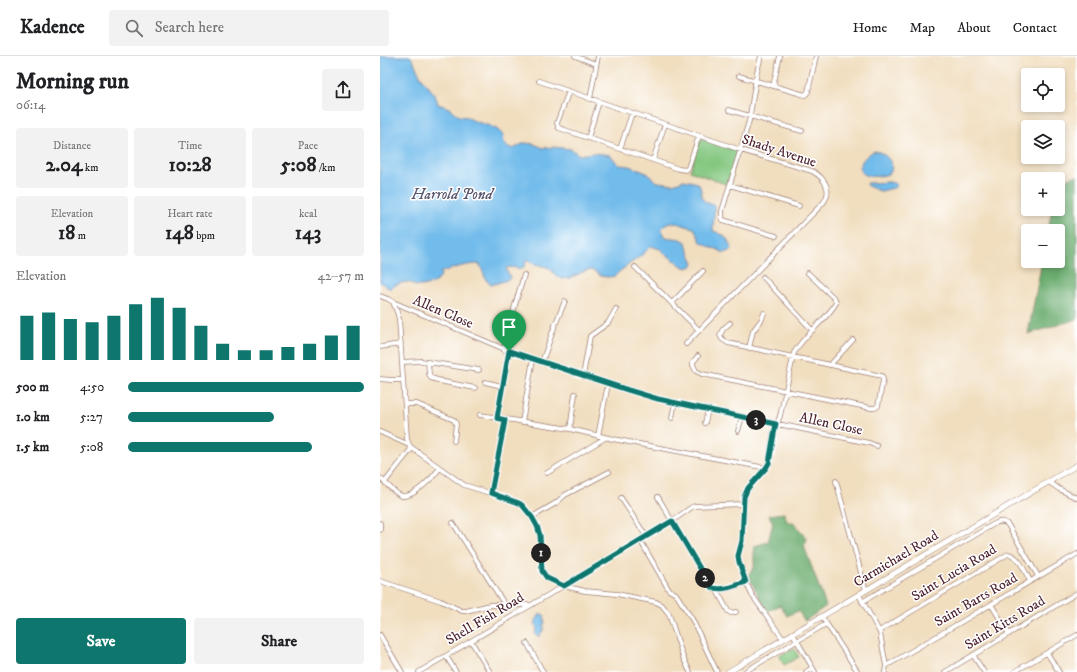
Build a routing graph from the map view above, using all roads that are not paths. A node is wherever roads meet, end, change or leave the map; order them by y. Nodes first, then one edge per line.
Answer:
1 (575, 56) edge
2 (598, 56) edge
3 (761, 56) edge
4 (780, 56) edge
5 (816, 56) edge
6 (596, 64) junction
7 (739, 76) dead end
8 (539, 81) dead end
9 (755, 81) junction
10 (773, 86) junction
11 (568, 91) junction
12 (590, 99) junction
13 (599, 102) junction
14 (730, 110) dead end
15 (632, 113) junction
16 (750, 116) junction
17 (665, 124) junction
18 (802, 131) dead end
19 (699, 136) junction
20 (588, 138) junction
21 (620, 149) junction
22 (740, 150) junction
23 (653, 160) junction
24 (730, 185) junction
25 (799, 206) dead end
26 (776, 236) dead end
27 (636, 267) dead end
28 (703, 272) dead end
29 (808, 273) dead end
30 (524, 275) dead end
31 (763, 277) dead end
32 (380, 296) edge
33 (566, 301) dead end
34 (393, 302) junction
35 (672, 303) junction
36 (616, 309) dead end
37 (764, 313) dead end
38 (730, 323) dead end
39 (699, 330) junction
40 (812, 330) junction
41 (853, 340) dead end
42 (400, 344) junction
43 (686, 344) dead end
44 (380, 347) edge
45 (749, 348) junction
46 (507, 350) junction
47 (698, 356) dead end
48 (792, 357) junction
49 (533, 359) junction
50 (402, 362) junction
51 (428, 362) junction
52 (542, 362) junction
53 (830, 365) junction
54 (479, 370) dead end
55 (583, 376) junction
56 (380, 379) edge
57 (403, 380) junction
58 (485, 382) dead end
59 (608, 384) junction
60 (502, 386) junction
61 (475, 388) dead end
62 (785, 391) junction
63 (575, 394) dead end
64 (675, 402) junction
65 (404, 404) junction
66 (708, 409) junction
67 (480, 415) dead end
68 (742, 417) junction
69 (497, 418) junction
70 (672, 418) dead end
71 (505, 420) junction
72 (522, 422) junction
73 (705, 423) dead end
74 (776, 424) junction
75 (570, 429) junction
76 (738, 431) dead end
77 (380, 432) edge
78 (598, 436) junction
79 (605, 438) junction
80 (454, 441) dead end
81 (410, 446) junction
82 (877, 446) dead end
83 (1077, 465) edge
84 (440, 468) junction
85 (766, 468) junction
86 (609, 472) dead end
87 (548, 473) dead end
88 (380, 478) edge
89 (836, 481) dead end
90 (385, 482) junction
91 (1049, 482) junction
92 (491, 493) junction
93 (658, 497) dead end
94 (621, 498) dead end
95 (1077, 498) edge
96 (744, 504) junction
97 (532, 517) junction
98 (990, 517) junction
99 (672, 521) junction
100 (380, 523) edge
101 (453, 523) dead end
102 (994, 524) junction
103 (380, 530) edge
104 (646, 536) junction
105 (640, 540) junction
106 (1077, 554) edge
107 (1038, 576) junction
108 (380, 581) edge
109 (1030, 581) junction
110 (746, 582) junction
111 (564, 586) junction
112 (716, 589) junction
113 (866, 591) junction
114 (1077, 593) edge
115 (859, 595) junction
116 (862, 602) junction
117 (991, 604) junction
118 (504, 605) junction
119 (529, 605) junction
120 (736, 612) dead end
121 (822, 617) junction
122 (826, 624) junction
123 (879, 631) junction
124 (793, 634) junction
125 (1009, 634) junction
126 (380, 635) edge
127 (1077, 635) edge
128 (783, 639) junction
129 (471, 641) junction
130 (796, 641) junction
131 (527, 643) dead end
132 (1047, 653) junction
133 (973, 655) junction
134 (446, 656) junction
135 (886, 666) junction
136 (813, 670) edge
137 (402, 672) edge
138 (419, 672) edge
139 (456, 672) edge
140 (490, 672) edge
141 (544, 672) edge
142 (690, 672) edge
143 (717, 672) edge
144 (728, 672) edge
145 (744, 672) edge
146 (806, 672) edge
147 (858, 672) edge
148 (885, 672) edge
149 (945, 672) edge
150 (984, 672) edge
151 (1014, 672) edge
152 (1059, 672) edge

1 - 6 street
2 - 6 street
3 - 9 street
4 - 10 street
5 - 10 street
6 - 12 street
7 - 9 street
8 - 11 street, Shady Avenue
9 - 10 street
9 - 16 street
11 - 12 street, Shady Avenue
11 - 20 street
12 - 13 street, Shady Avenue
13 - 15 street, Shady Avenue
13 - 20 street
14 - 16 street
15 - 17 street, Shady Avenue
15 - 21 street
16 - 18 street
16 - 22 street
17 - 19 street, Shady Avenue
17 - 23 street
19 - 22 street, Shady Avenue
19 - 23 street
20 - 21 street
21 - 23 street
22 - 24 street
22 - 39 street, Shady Avenue
24 - 25 street
24 - 26 street
27 - 35 street
28 - 35 street
29 - 40 street
30 - 46 street
31 - 40 street
32 - 34 street, Allen Close
33 - 52 street
34 - 42 street
34 - 46 street, Allen Close
35 - 39 street
36 - 55 street
37 - 45 street
38 - 45 street
39 - 43 street, Shady Avenue
40 - 48 street
41 - 53 street
42 - 44 street
42 - 50 street
45 - 48 street
46 - 49 street, Allen Close
46 - 60 street
47 - 62 street
48 - 53 street
48 - 62 street
49 - 52 street, Allen Close
49 - 72 street
50 - 51 street
50 - 57 street
51 - 54 street
51 - 61 street
52 - 55 street, Allen Close
53 - 62 street
55 - 59 street, Allen Close
56 - 57 street
57 - 65 street
58 - 60 street
59 - 64 street, Allen Close
59 - 78 street
60 - 69 street
62 - 74 street
63 - 75 street
64 - 66 street, Allen Close
64 - 70 street
65 - 80 street
65 - 81 street
66 - 68 street, Allen Close
66 - 73 street
67 - 69 street
68 - 74 street, Allen Close
68 - 76 street
69 - 71 street
71 - 72 street
71 - 92 street
72 - 75 street
74 - 82 street, Allen Close
74 - 85 street
75 - 78 street
77 - 81 street
78 - 79 street
79 - 85 street
79 - 87 street
81 - 84 street
81 - 90 street
83 - 91 main road, Carmichael Road
84 - 90 street
84 - 92 street
85 - 96 street
86 - 97 street
88 - 90 street
89 - 113 street
91 - 95 street
91 - 98 main road, Carmichael Road
92 - 97 street
93 - 99 street
94 - 104 street
96 - 99 street, Shell Fish Road
96 - 110 street
97 - 111 street
98 - 102 street
98 - 113 main road, Carmichael Road
99 - 104 street, Shell Fish Road
99 - 112 street
100 - 103 street
101 - 118 street
102 - 107 street
102 - 116 street
104 - 105 street, Shell Fish Road
105 - 111 street, Shell Fish Road
105 - 143 street
106 - 107 street, Saint Barts Road
107 - 109 street, Saint Barts Road
108 - 118 street
109 - 117 street, Saint Barts Road
109 - 123 street, Saint Lucia Road
110 - 112 street
110 - 128 street
111 - 119 street, Shell Fish Road
111 - 142 street
112 - 120 street
113 - 115 main road, Carmichael Road
114 - 125 street, Saint Kitts Road
115 - 116 street
115 - 121 main road, Carmichael Road
116 - 123 street
117 - 125 street
117 - 135 street, Saint Barts Road
118 - 119 street
119 - 129 street, Shell Fish Road
121 - 122 street
121 - 124 main road, Carmichael Road
122 - 130 street
122 - 147 street
123 - 135 street
124 - 128 main road, Carmichael Road
124 - 130 street
125 - 133 street, Saint Kitts Road
126 - 137 street
127 - 132 street
128 - 144 main road, Carmichael Road
129 - 134 street, Shell Fish Road
129 - 140 street
130 - 136 street
130 - 145 street
131 - 141 street
132 - 151 street
132 - 152 street
133 - 149 street, Saint Kitts Road
133 - 150 street
134 - 138 street, Shell Fish Road
134 - 139 street
135 - 148 street
136 - 146 street

